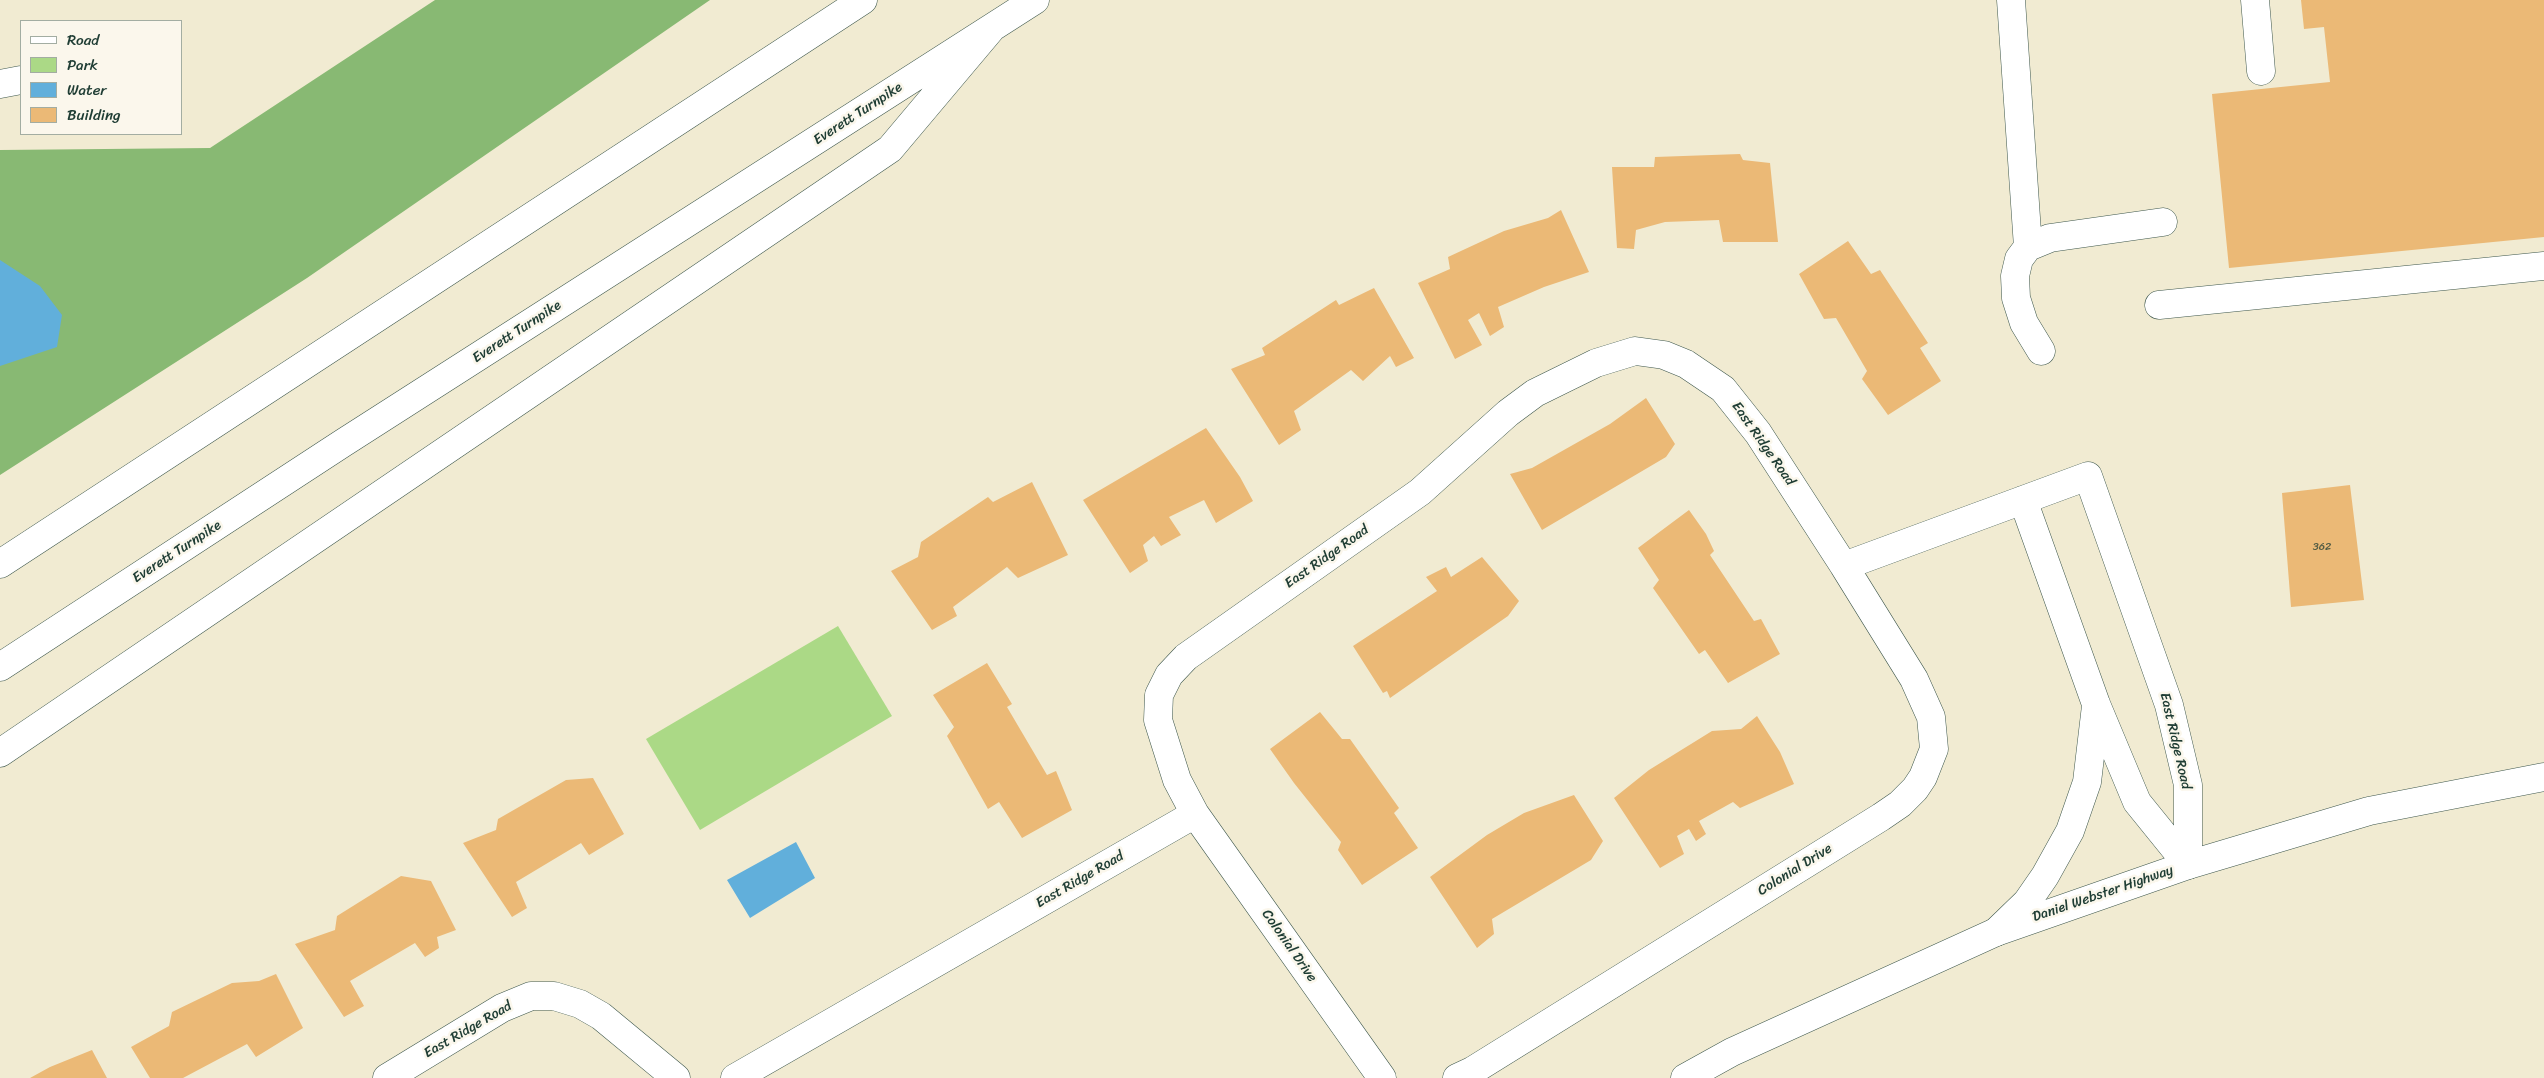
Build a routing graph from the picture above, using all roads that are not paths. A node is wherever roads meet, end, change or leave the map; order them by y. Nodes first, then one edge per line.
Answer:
1 (863, 0) edge
2 (1035, 0) edge
3 (2011, 0) edge
4 (2255, 0) edge
5 (991, 29) junction
6 (2261, 71) dead end
7 (20, 80) edge
8 (0, 84) edge
9 (2163, 222) dead end
10 (2028, 247) junction
11 (2544, 266) edge
12 (2159, 305) dead end
13 (2041, 351) dead end
14 (2024, 500) junction
15 (0, 564) edge
16 (1844, 566) junction
17 (0, 667) edge
18 (2096, 704) junction
19 (0, 753) edge
20 (2544, 777) edge
21 (1195, 814) junction
22 (2188, 865) junction
23 (1996, 932) junction
24 (387, 1078) edge
25 (676, 1078) edge
26 (735, 1078) edge
27 (1382, 1078) edge
28 (1457, 1078) edge
29 (1685, 1078) edge

1 - 15 main road
2 - 5 main road, Everett Turnpike
3 - 10 main road
4 - 6 main road
5 - 17 main road, Everett Turnpike
5 - 19 main road
7 - 8 main road
9 - 10 main road
10 - 13 main road
11 - 12 main road
14 - 16 main road, East Ridge Road
14 - 18 main road
14 - 22 main road, East Ridge Road
16 - 21 main road, East Ridge Road
16 - 28 main road, Colonial Drive
18 - 22 main road
18 - 23 main road
20 - 22 main road, Daniel Webster Highway
21 - 26 main road, East Ridge Road
21 - 27 main road, Colonial Drive
22 - 23 main road, Daniel Webster Highway
23 - 29 main road, Daniel Webster Highway
24 - 25 main road, East Ridge Road

